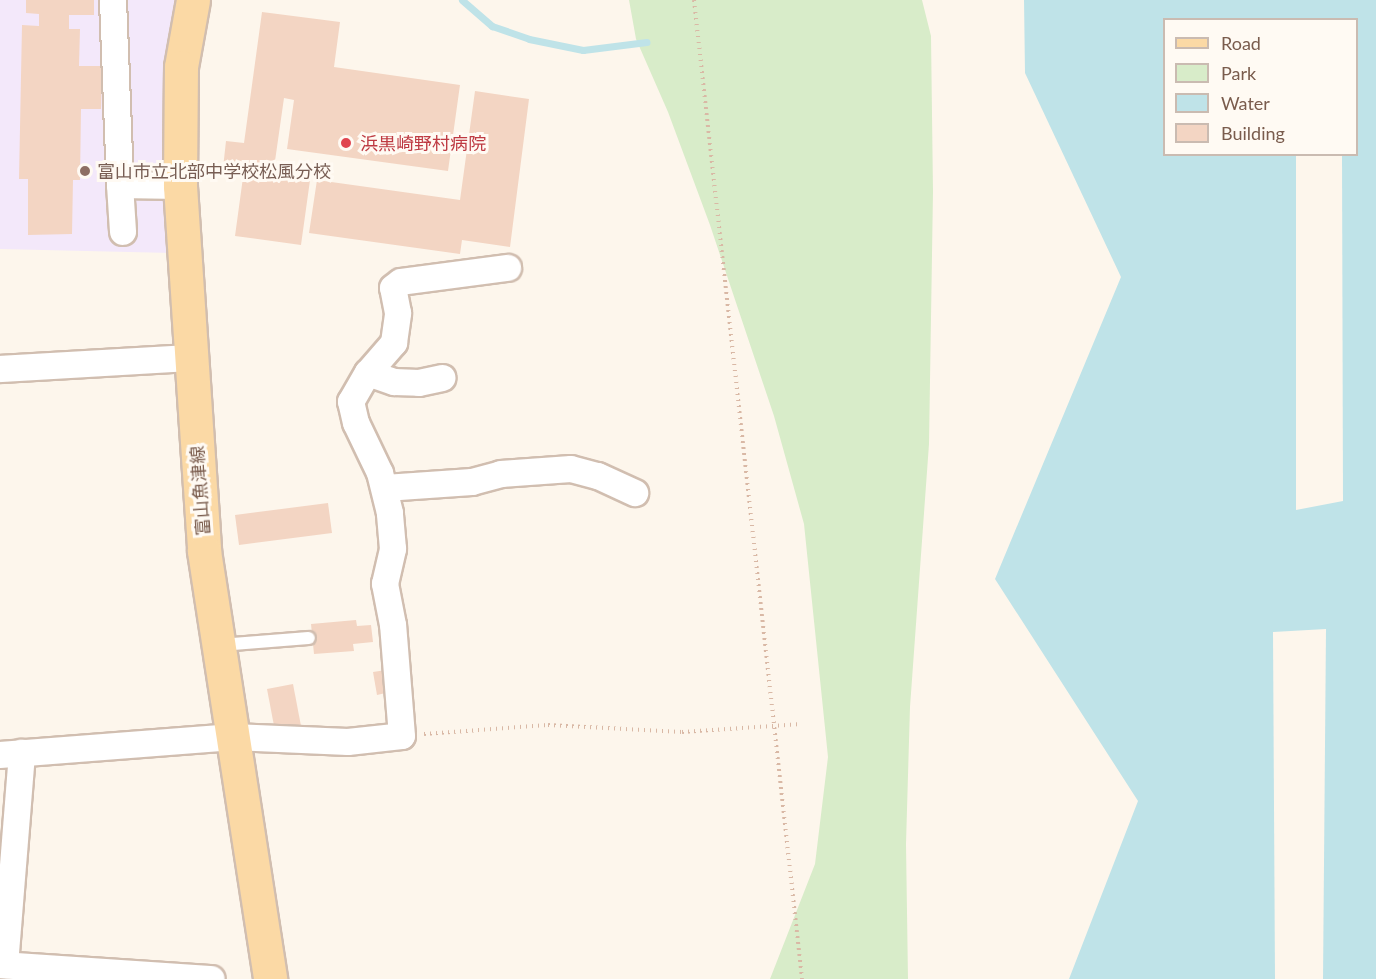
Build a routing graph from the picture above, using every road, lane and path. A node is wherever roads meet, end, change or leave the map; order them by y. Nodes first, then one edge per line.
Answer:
1 (114, 0) edge
2 (194, 0) edge
3 (694, 0) edge
4 (120, 185) junction
5 (180, 186) junction
6 (123, 232) dead end
7 (508, 268) dead end
8 (190, 358) junction
9 (0, 369) edge
10 (368, 373) junction
11 (442, 378) dead end
12 (385, 488) junction
13 (635, 493) dead end
14 (309, 638) dead end
15 (219, 645) junction
16 (801, 723) dead end
17 (775, 725) junction
18 (402, 736) junction
19 (234, 737) junction
20 (11, 754) edge
21 (2, 965) edge
22 (212, 979) edge
23 (270, 979) edge
24 (802, 979) edge

1 - 4 street
2 - 5 main road, 富山魚津線
3 - 17 path
4 - 5 street
4 - 6 street
5 - 8 main road, 富山魚津線
7 - 10 street
8 - 9 street
8 - 15 main road, 富山魚津線
10 - 11 street
10 - 12 street
12 - 13 street
12 - 18 street
14 - 15 lane
15 - 19 main road, 富山魚津線
16 - 17 path
17 - 18 path
17 - 24 path
18 - 19 street
19 - 20 street
19 - 23 main road, 富山魚津線
20 - 21 street
21 - 22 street

